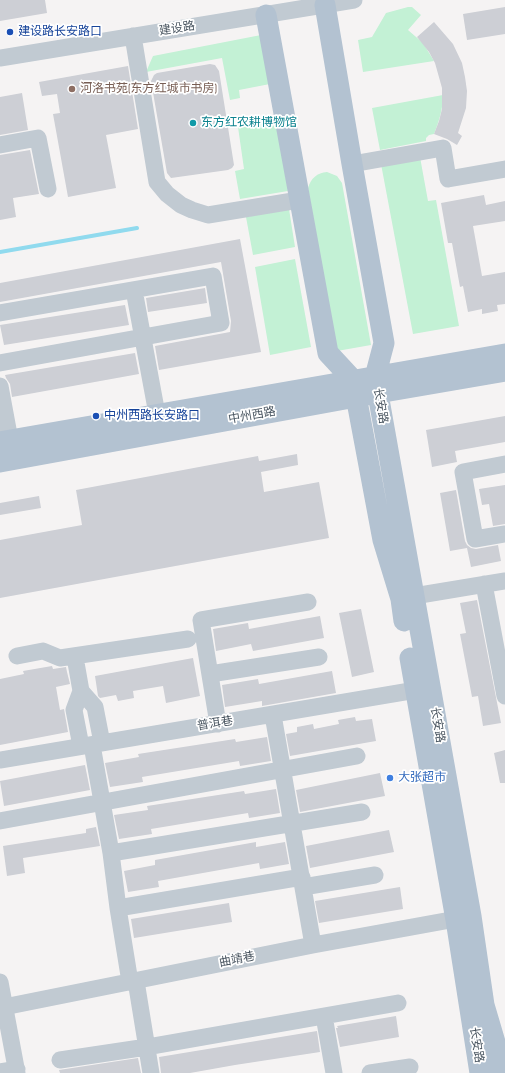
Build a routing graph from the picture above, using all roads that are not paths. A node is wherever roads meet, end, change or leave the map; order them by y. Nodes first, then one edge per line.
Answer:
1 (295, 0) edge
2 (354, 0) edge
3 (326, 3) edge
4 (263, 7) edge
5 (133, 36) junction
6 (0, 49) edge
7 (0, 58) edge
8 (0, 145) edge
9 (352, 164) junction
10 (505, 169) edge
11 (48, 189) dead end
12 (299, 200) junction
13 (134, 290) junction
14 (0, 313) edge
15 (142, 337) junction
16 (505, 354) edge
17 (0, 363) edge
18 (505, 371) edge
19 (377, 385) junction
20 (0, 386) edge
21 (354, 389) junction
22 (157, 414) junction
23 (5, 441) edge
24 (0, 462) edge
25 (505, 464) edge
26 (505, 534) edge
27 (505, 581) edge
28 (484, 584) junction
29 (414, 596) junction
30 (308, 602) dead end
31 (188, 639) dead end
32 (500, 639) edge
33 (17, 656) dead end
34 (75, 657) junction
35 (319, 657) dead end
36 (210, 674) junction
37 (423, 689) junction
38 (505, 692) edge
39 (273, 714) junction
40 (218, 724) junction
41 (91, 745) junction
42 (357, 756) dead end
43 (0, 760) edge
44 (282, 770) junction
45 (102, 802) junction
46 (362, 812) dead end
47 (0, 821) edge
48 (292, 823) junction
49 (111, 853) junction
50 (375, 875) dead end
51 (302, 882) junction
52 (118, 908) junction
53 (463, 918) junction
54 (313, 945) junction
55 (0, 982) edge
56 (133, 982) junction
57 (398, 1003) dead end
58 (4, 1007) junction
59 (324, 1016) junction
60 (147, 1047) junction
61 (60, 1060) dead end
62 (410, 1067) dead end
63 (17, 1071) edge
64 (0, 1072) edge
65 (151, 1073) edge
66 (334, 1073) edge
67 (370, 1073) edge
68 (480, 1073) edge
69 (501, 1073) edge

1 - 4 street, 建设路
2 - 3 street, 建设路
3 - 4 street, 建设路
3 - 9 main road
4 - 5 street, 建设路
4 - 6 street, 建设路
4 - 12 main road
5 - 7 street, 建设路
5 - 12 street
8 - 11 street
9 - 10 street
9 - 19 main road
12 - 21 main road
13 - 14 street
13 - 15 street
13 - 15 street
15 - 17 street
15 - 22 street
16 - 19 main road, 中州西路
18 - 19 main road, 中州西路
19 - 21 main road, 中州西路
19 - 29 main road, 长安路
20 - 23 street
21 - 22 main road, 中州西路
21 - 24 main road, 中州西路
21 - 37 main road, 长安路
22 - 23 main road, 中州西路
25 - 26 street
27 - 28 street
28 - 29 street
28 - 32 street
29 - 37 main road, 长安路
30 - 36 street
31 - 34 street
32 - 38 street
33 - 34 street
34 - 41 street
35 - 36 street
36 - 40 street
37 - 39 street, 普洱巷
37 - 53 main road, 长安路
39 - 40 street, 普洱巷
39 - 44 street
40 - 41 street, 普洱巷
41 - 43 street, 普洱巷
41 - 45 street
42 - 44 street
44 - 45 street
44 - 48 street
45 - 47 street
45 - 49 street
46 - 48 street
48 - 49 street
48 - 51 street
49 - 52 street
50 - 51 street
51 - 52 street
51 - 54 street
52 - 56 street
53 - 54 street, 曲靖巷
53 - 68 main road, 长安路
53 - 69 main road, 长安路
54 - 56 street, 曲靖巷
55 - 58 street
56 - 58 street, 曲靖巷
56 - 60 street
57 - 59 street
58 - 63 street
59 - 60 street
59 - 66 street
60 - 61 street
60 - 65 street
62 - 67 street
63 - 64 street

